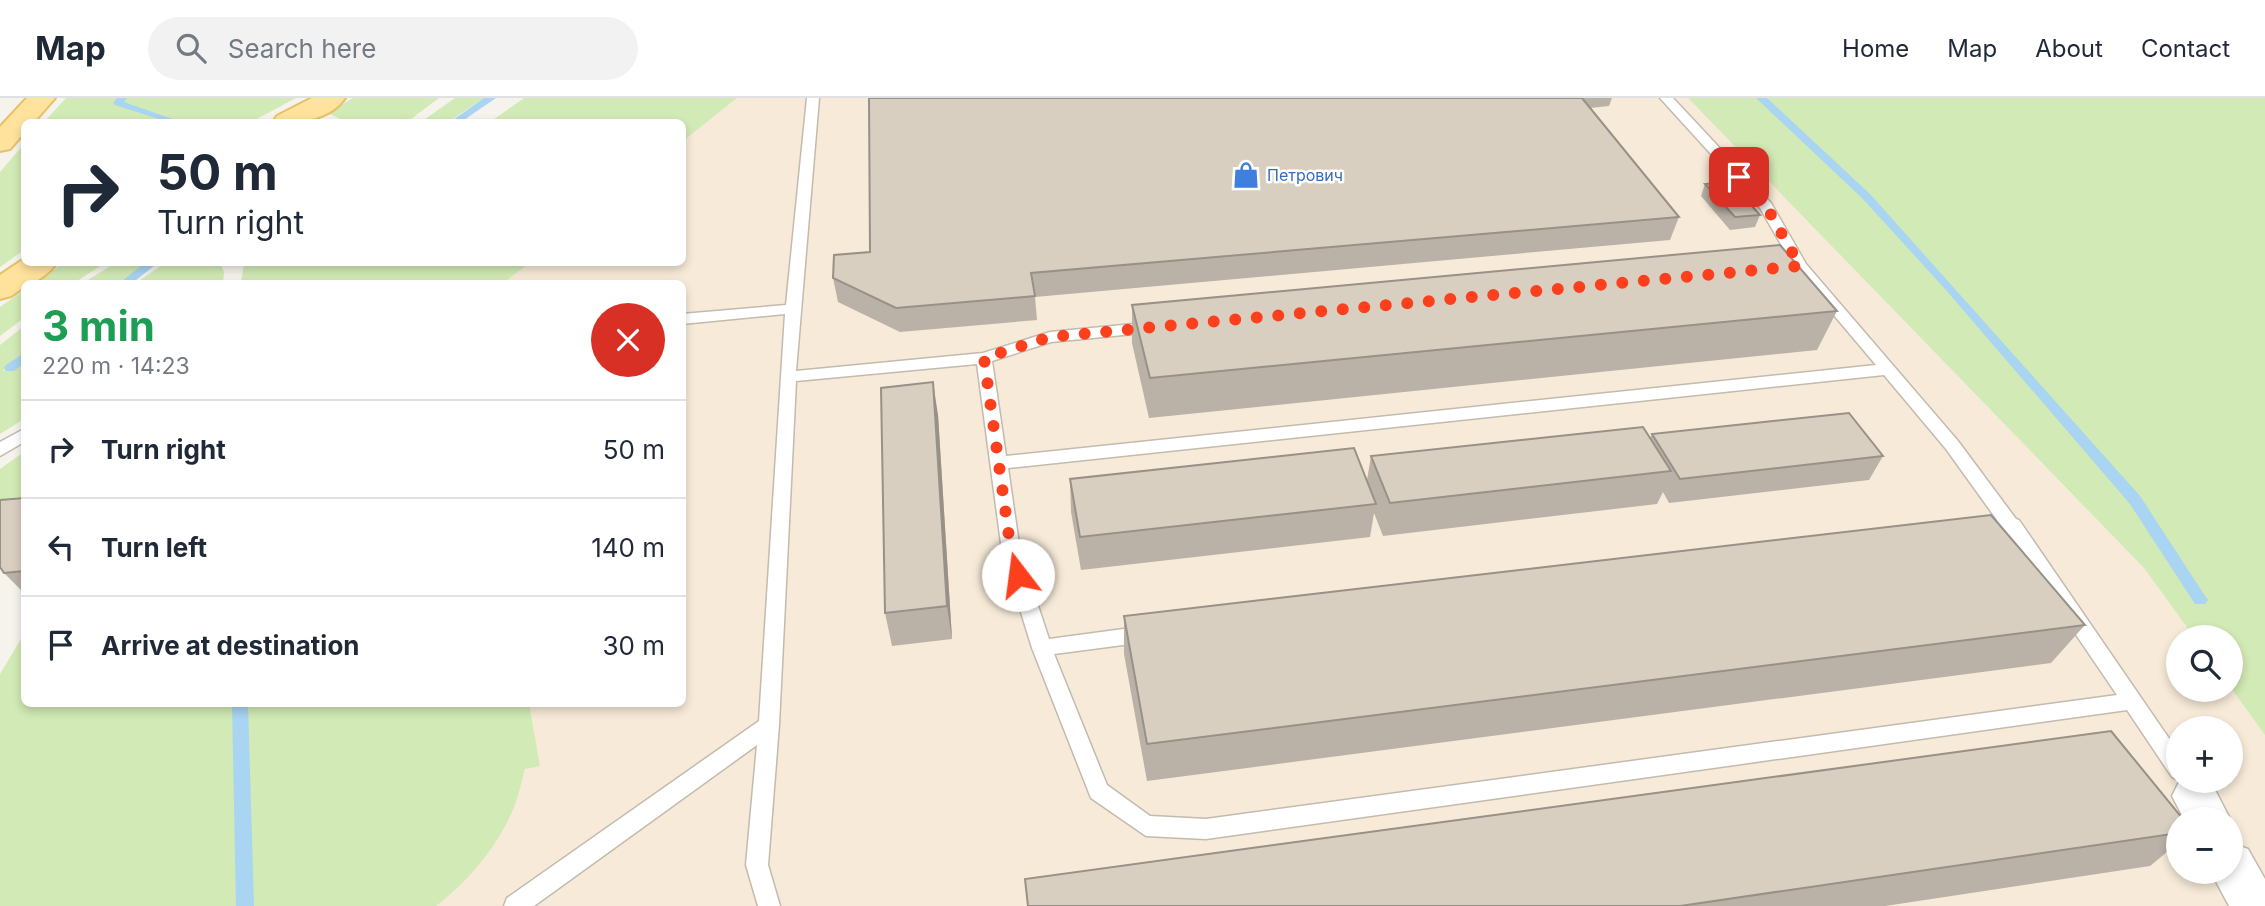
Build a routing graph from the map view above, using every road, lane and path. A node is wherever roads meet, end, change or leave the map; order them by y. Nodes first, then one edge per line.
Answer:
1 (42, 98) edge
2 (813, 98) edge
3 (1666, 98) edge
4 (22, 119) edge
5 (21, 120) edge
6 (0, 143) edge
7 (36, 266) edge
8 (0, 289) edge
9 (793, 309) junction
10 (686, 319) edge
11 (1168, 326) edge
12 (984, 358) junction
13 (1890, 369) junction
14 (788, 377) junction
15 (21, 437) edge
16 (0, 450) edge
17 (998, 463) junction
18 (2013, 525) junction
19 (1958, 532) edge
20 (1160, 632) edge
21 (1042, 648) junction
22 (2133, 701) junction
23 (769, 725) junction
24 (2166, 753) edge
25 (2242, 884) edge
26 (515, 906) edge
27 (769, 906) edge
28 (2254, 906) edge

1 - 4 main road
2 - 9 lane
3 - 13 lane
5 - 6 main road
7 - 8 main road
9 - 10 lane
9 - 14 lane
11 - 12 lane
12 - 14 lane
12 - 17 lane
13 - 17 lane
13 - 18 lane
14 - 23 lane
15 - 16 lane
17 - 21 lane
18 - 19 lane
18 - 22 lane
20 - 21 lane
21 - 22 lane
22 - 24 lane
23 - 26 lane
23 - 27 lane
25 - 28 street

